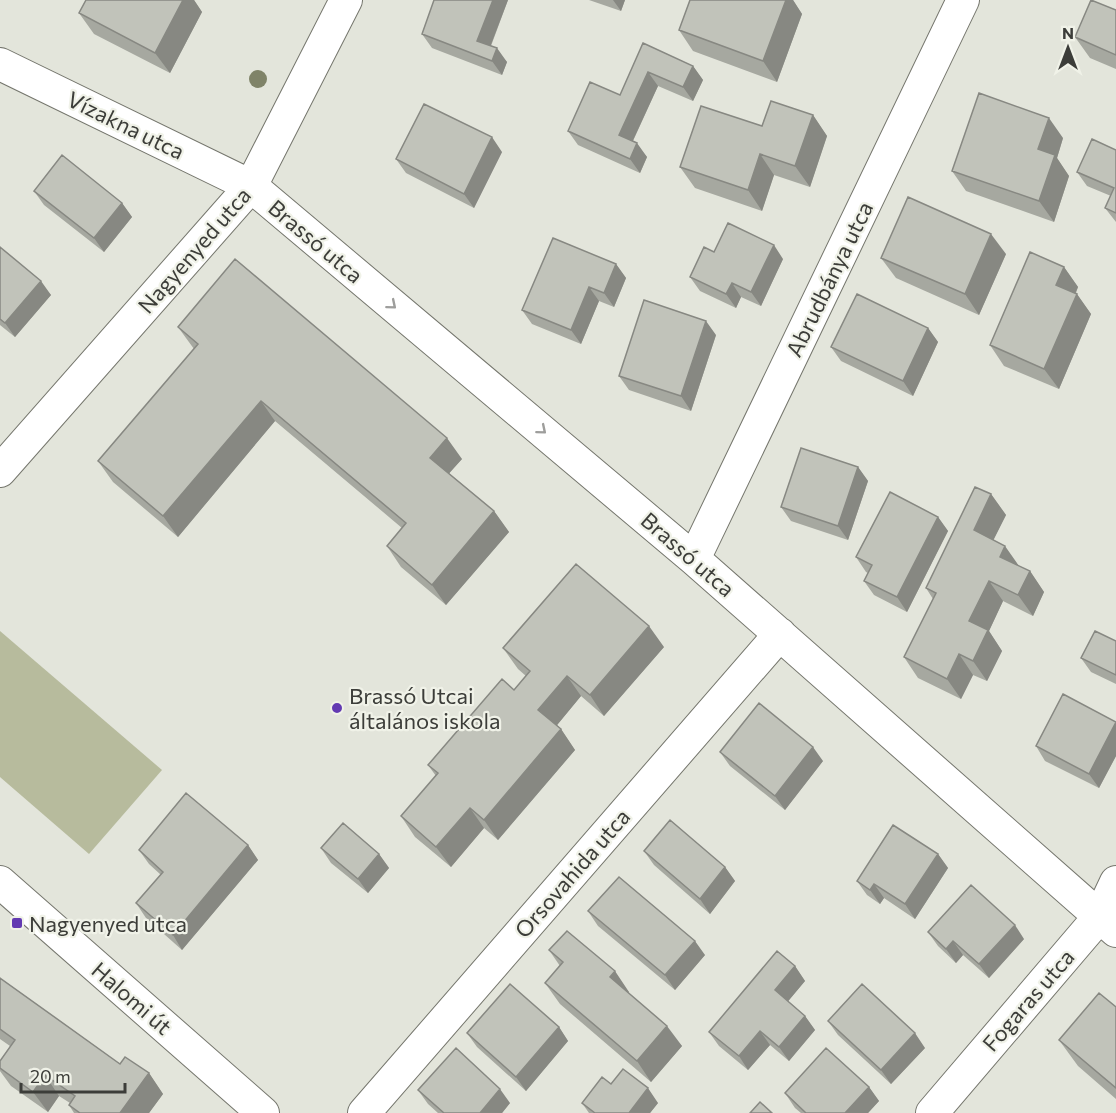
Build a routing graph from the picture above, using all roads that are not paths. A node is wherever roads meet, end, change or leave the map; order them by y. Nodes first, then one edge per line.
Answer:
1 (346, 0) edge
2 (963, 0) edge
3 (0, 64) edge
4 (251, 186) junction
5 (0, 471) edge
6 (694, 559) junction
7 (780, 634) junction
8 (0, 882) edge
9 (1116, 882) edge
10 (1108, 924) edge
11 (263, 1113) edge
12 (364, 1113) edge
13 (932, 1113) edge

1 - 4 street, Nagyenyed utca
2 - 6 street, Abrudbánya utca
3 - 4 street, Vízakna utca
4 - 5 street, Nagyenyed utca
4 -> 6 street, Brassó utca
6 - 7 street, Brassó utca
7 - 10 street, Brassó utca
7 - 12 street, Orsovahida utca
8 - 11 street, Halomi út
9 - 10 street, Fogaras utca
10 - 13 street, Fogaras utca

